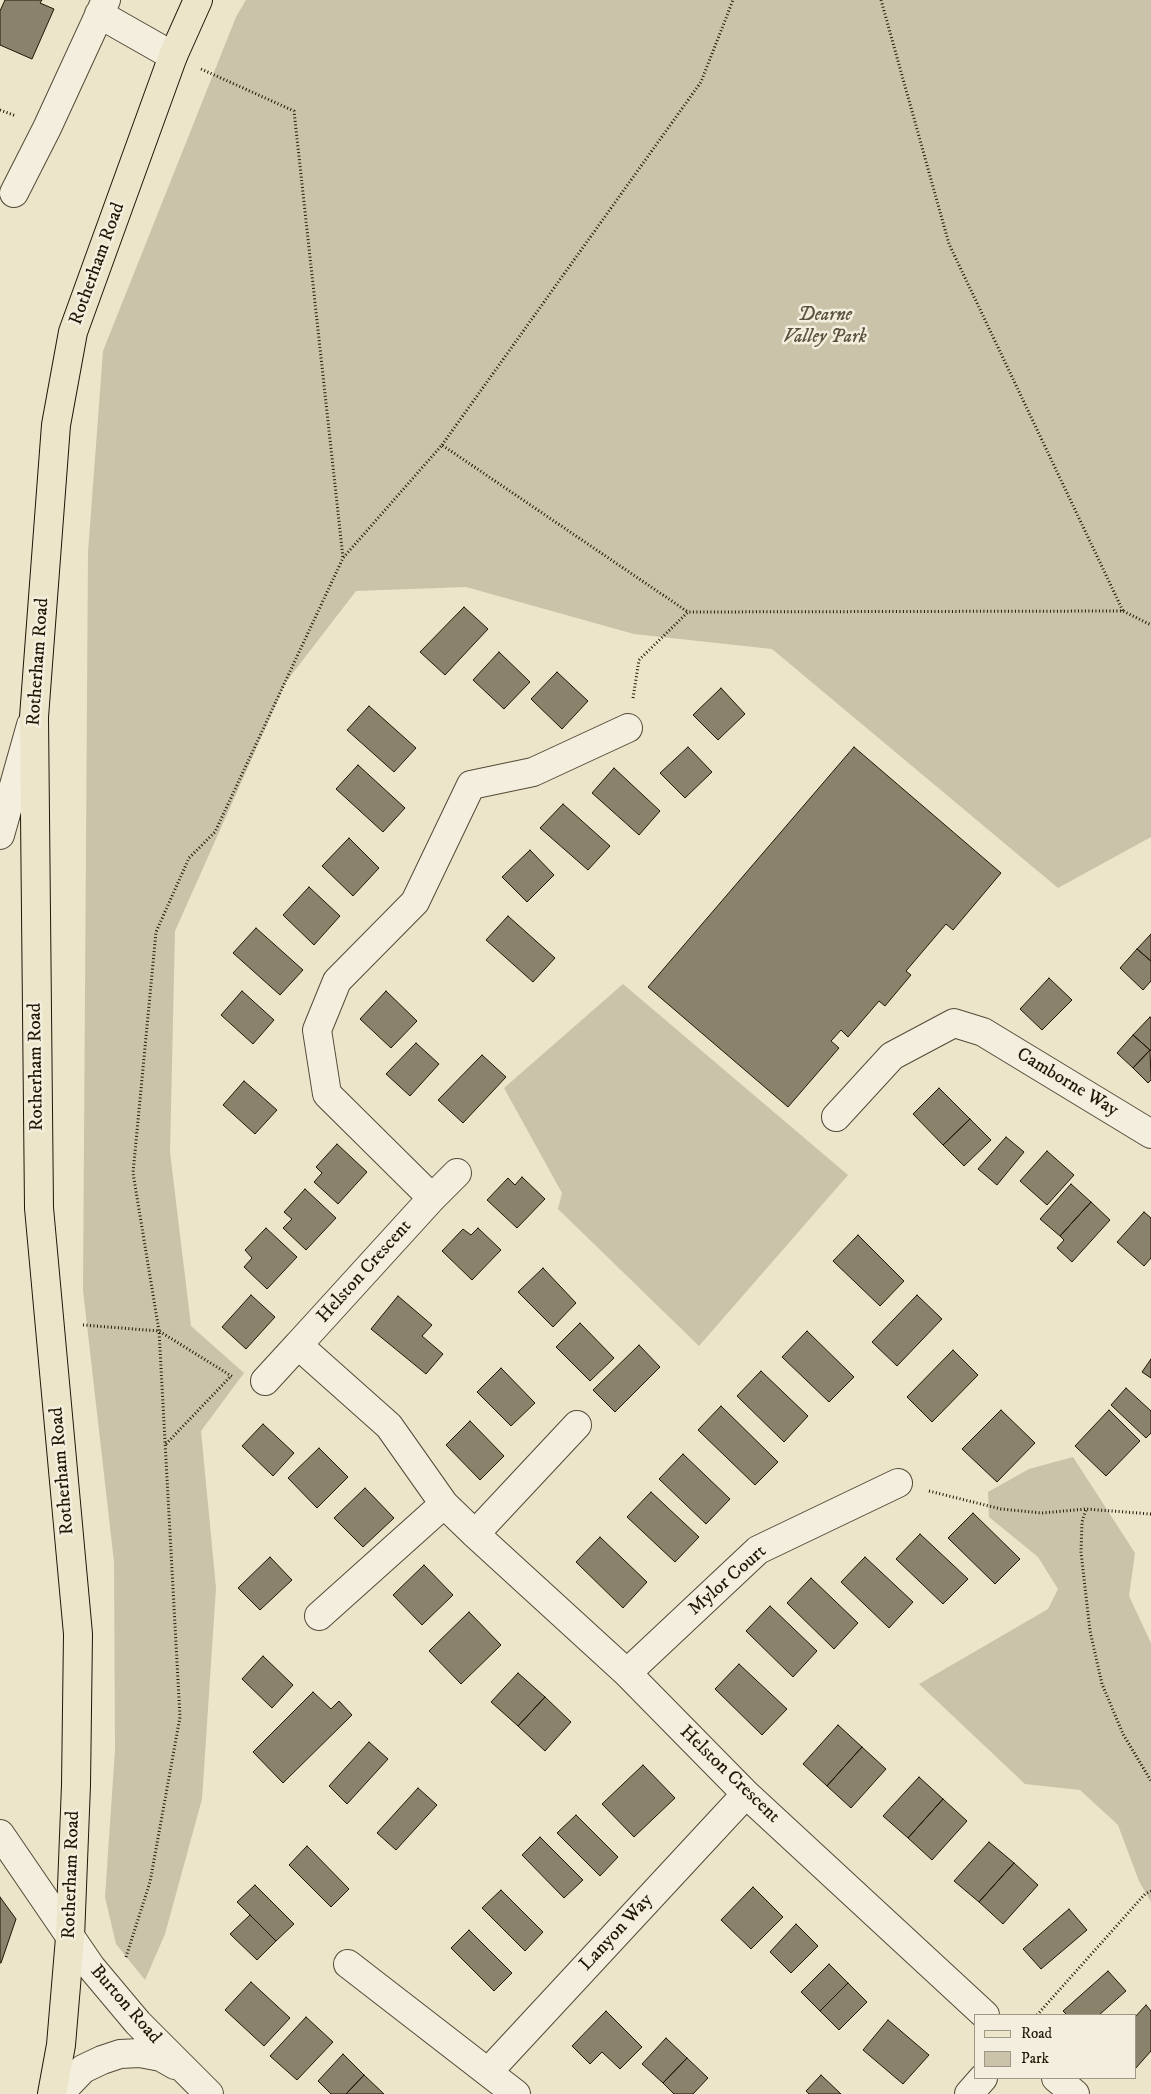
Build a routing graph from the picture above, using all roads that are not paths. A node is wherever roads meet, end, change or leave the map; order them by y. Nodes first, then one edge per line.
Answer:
1 (198, 0) edge
2 (102, 7) edge
3 (173, 56) junction
4 (14, 193) dead end
5 (34, 716) junction
6 (628, 728) road end
7 (0, 835) edge
8 (836, 1117) dead end
9 (1151, 1134) edge
10 (457, 1173) dead end
11 (432, 1198) junction
12 (298, 1345) junction
13 (265, 1381) road end
14 (576, 1425) dead end
15 (898, 1483) road end
16 (444, 1504) junction
17 (475, 1534) junction
18 (319, 1616) dead end
19 (627, 1674) junction
20 (746, 1794) junction
21 (0, 1834) edge
22 (70, 1938) junction
23 (348, 1964) dead end
24 (984, 2014) edge
25 (185, 2070) junction
26 (488, 2071) junction
27 (981, 2079) edge
28 (1057, 2079) edge
29 (52, 2094) edge
30 (58, 2094) edge
31 (209, 2094) edge
32 (516, 2094) edge
33 (969, 2094) edge
34 (1075, 2094) edge

1 - 3 main road, Rotherham Road
2 - 3 street
2 - 4 street
3 - 5 main road, Rotherham Road
5 - 7 street
5 - 22 main road, Rotherham Road
6 - 11 street
8 - 9 street, Camborne Way
10 - 11 street, Helston Crescent
11 - 12 street, Helston Crescent
12 - 13 street, Helston Crescent
12 - 16 street, Helston Crescent
14 - 17 street
15 - 19 street, Mylor Court
16 - 17 street, Helston Crescent
16 - 18 street
17 - 19 street, Helston Crescent
19 - 20 street, Helston Crescent
20 - 24 street, Helston Crescent
20 - 26 street, Lanyon Way
21 - 22 street, Burton Road
22 - 25 street, Burton Road
22 - 29 main road, Rotherham Road
23 - 26 street
25 - 30 street
25 - 31 street, Burton Road
26 - 32 street
27 - 33 street
28 - 34 street

